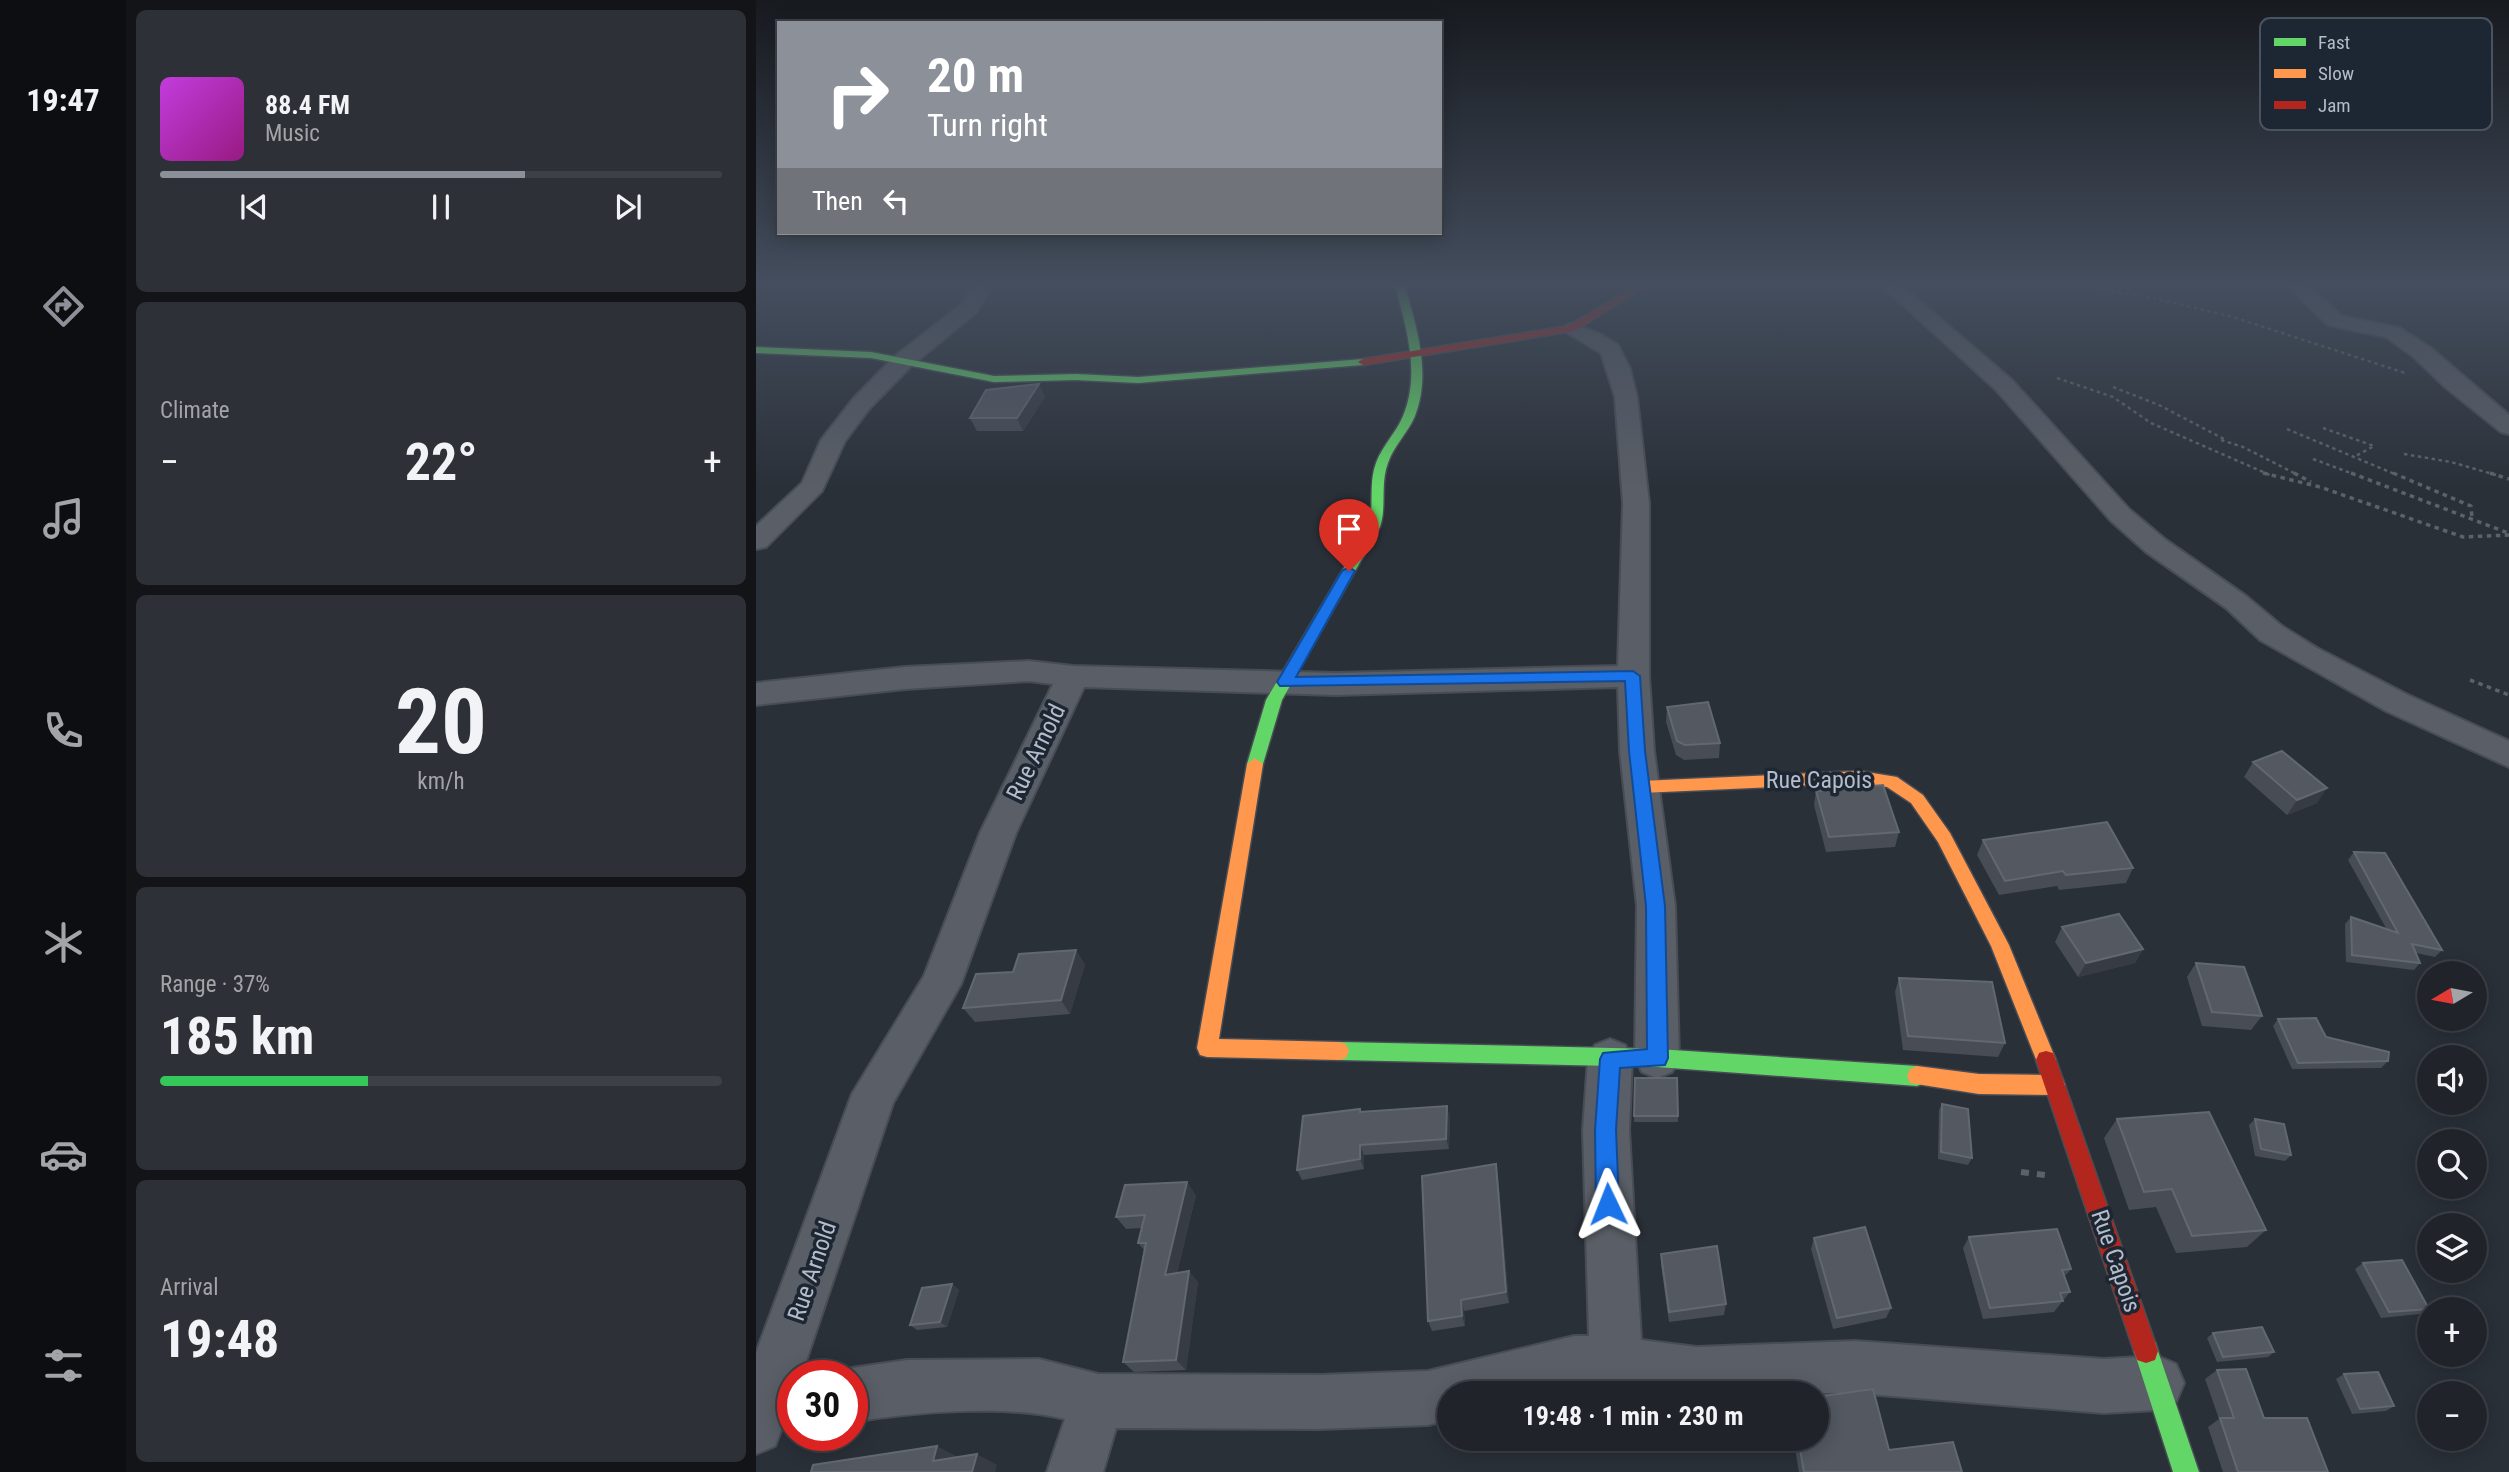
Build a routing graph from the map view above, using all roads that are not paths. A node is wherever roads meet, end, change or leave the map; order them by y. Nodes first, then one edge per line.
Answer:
1 (795, 352) edge
2 (915, 352) edge
3 (1416, 352) edge
4 (1442, 352) edge
5 (1610, 352) edge
6 (1966, 352) edge
7 (2421, 352) edge
8 (1417, 356) junction
9 (903, 361) junction
10 (2509, 427) edge
11 (756, 541) edge
12 (1073, 676) junction
13 (1633, 676) junction
14 (1285, 682) junction
15 (756, 694) edge
16 (2509, 755) edge
17 (1641, 787) junction
18 (1657, 1058) junction
19 (1610, 1059) junction
20 (2055, 1085) junction
21 (1616, 1363) junction
22 (1497, 1381) edge
23 (2157, 1383) junction
24 (868, 1393) edge
25 (1437, 1396) edge
26 (1098, 1401) junction
27 (770, 1415) edge
28 (1076, 1472) edge
29 (2186, 1472) edge

1 - 9 street
2 - 9 street
3 - 8 street
4 - 8 street
5 - 13 street
6 - 16 street
7 - 10 street
8 - 9 street
8 - 14 street
9 - 11 street
12 - 14 street, Rue Arnold
12 - 15 street
12 - 27 street, Rue Arnold
13 - 14 street, Rue Arnold
13 - 17 street
14 - 19 street
17 - 18 street
17 - 20 street, Rue Capois
18 - 19 street
18 - 20 street
19 - 21 street
20 - 23 street, Rue Capois
21 - 22 street
21 - 23 street
23 - 29 street, Rue Capois
24 - 26 street
25 - 26 street
26 - 28 street

